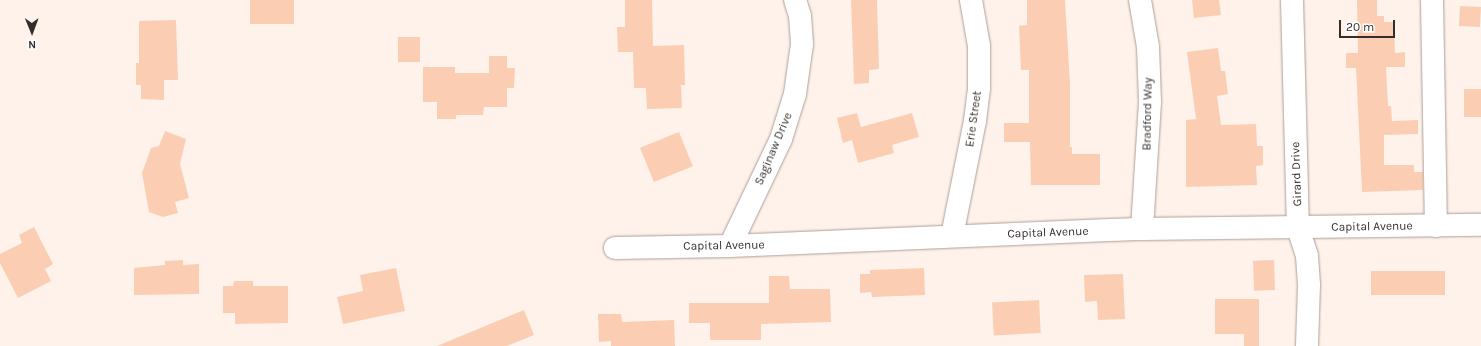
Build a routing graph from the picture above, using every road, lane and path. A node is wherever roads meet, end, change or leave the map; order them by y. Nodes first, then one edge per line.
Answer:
1 (794, 0) edge
2 (971, 0) edge
3 (1140, 0) edge
4 (1292, 0) edge
5 (1432, 0) edge
6 (1481, 225) edge
7 (1436, 226) junction
8 (1298, 228) junction
9 (1142, 229) junction
10 (952, 236) junction
11 (730, 246) junction
12 (615, 248) dead end
13 (1307, 346) edge

1 - 11 street, Saginaw Drive
2 - 10 street, Erie Street
3 - 9 street, Bradford Way
4 - 8 street, Girard Drive
5 - 7 street
6 - 7 street, Capital Avenue
7 - 8 street, Capital Avenue
8 - 9 street, Capital Avenue
8 - 13 street, Girard Drive
9 - 10 street, Capital Avenue
10 - 11 street, Capital Avenue
11 - 12 street, Capital Avenue

